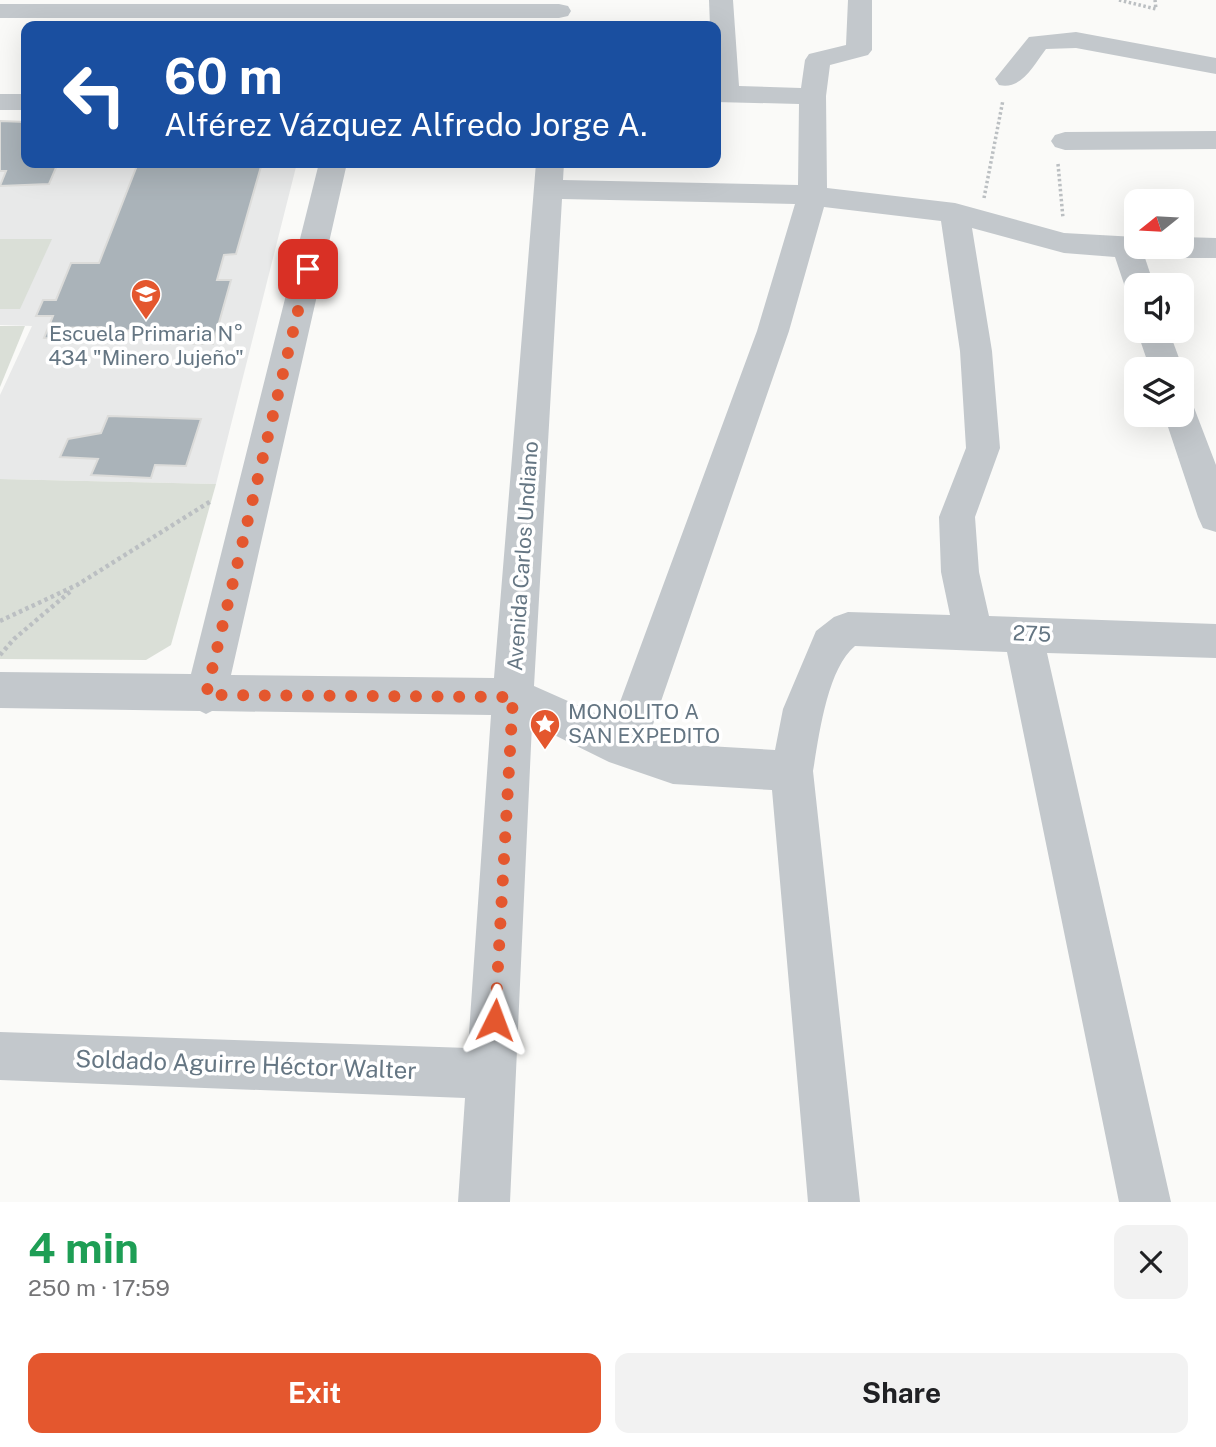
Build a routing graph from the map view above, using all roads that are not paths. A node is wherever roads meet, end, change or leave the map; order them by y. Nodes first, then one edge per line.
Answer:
1 (721, 0) edge
2 (860, 0) edge
3 (272, 5) edge
4 (0, 11) edge
5 (559, 12) edge
6 (1216, 66) edge
7 (1009, 79) road end
8 (721, 94) edge
9 (813, 96) junction
10 (0, 102) edge
11 (21, 102) edge
12 (1216, 140) edge
13 (1065, 141) road end
14 (332, 168) edge
15 (550, 176) edge
16 (812, 198) junction
17 (954, 213) junction
18 (1124, 247) edge
19 (1194, 248) edge
20 (1216, 248) edge
21 (1185, 427) edge
22 (1216, 517) edge
23 (973, 632) junction
24 (1023, 634) junction
25 (1216, 641) edge
26 (0, 690) edge
27 (206, 695) junction
28 (513, 697) junction
29 (624, 748) junction
30 (792, 771) junction
31 (0, 1056) edge
32 (492, 1074) junction
33 (484, 1202) edge
34 (834, 1202) edge
35 (1145, 1202) edge

1 - 8 street
2 - 9 street
3 - 4 street
3 - 5 street
6 - 7 street
8 - 9 street
9 - 16 street
10 - 11 street
12 - 13 street
14 - 27 street
15 - 16 street
15 - 28 street, Avenida Carlos Undiano
16 - 17 street
16 - 29 street
17 - 18 street
17 - 23 street
19 - 20 street
21 - 22 street
23 - 24 street, 275
23 - 30 street, 275
24 - 25 street, 275
24 - 35 street
26 - 27 street
27 - 28 street
28 - 29 street
28 - 32 street, Avenida Carlos Undiano
29 - 30 street
30 - 34 street
31 - 32 street, Soldado Aguirre Héctor Walter
32 - 33 street, Avenida Carlos Undiano

